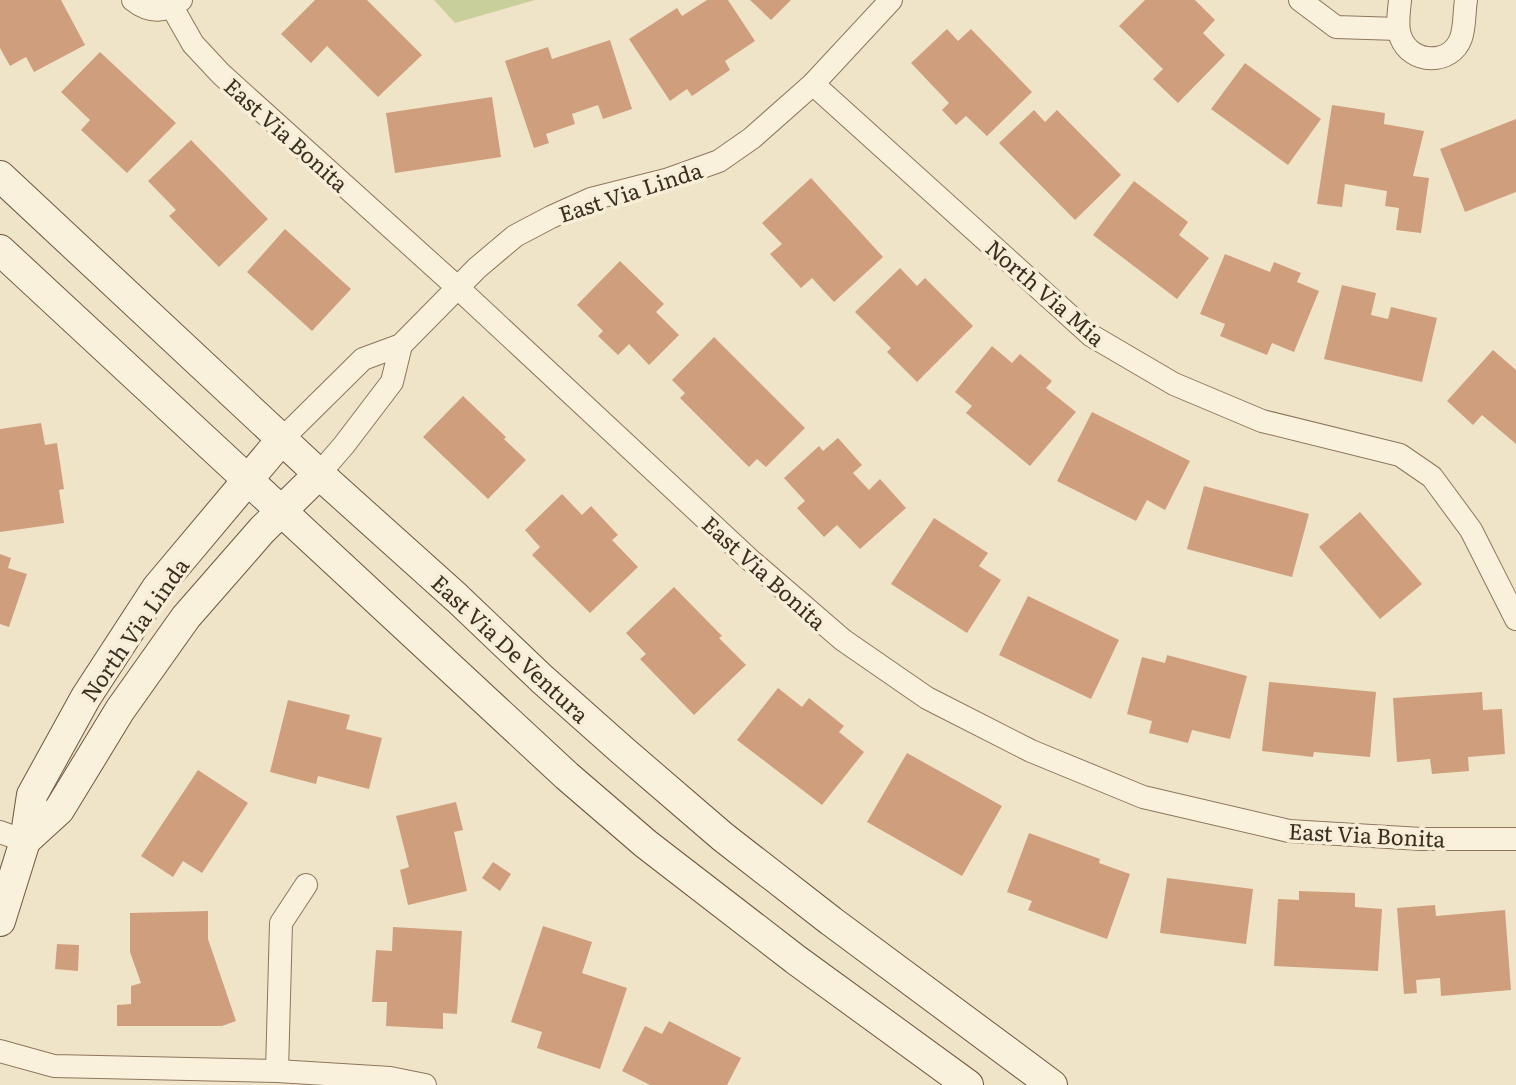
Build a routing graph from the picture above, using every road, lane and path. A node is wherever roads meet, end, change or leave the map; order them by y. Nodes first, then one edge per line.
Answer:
1 (133, 0) edge
2 (891, 0) edge
3 (1300, 0) edge
4 (1400, 0) edge
5 (1466, 0) edge
6 (176, 4) edge
7 (1398, 29) junction
8 (813, 84) junction
9 (0, 176) edge
10 (0, 250) edge
11 (457, 287) junction
12 (401, 345) junction
13 (282, 439) junction
14 (319, 474) junction
15 (248, 479) junction
16 (282, 510) junction
17 (1516, 619) edge
18 (13, 837) edge
19 (1516, 839) edge
20 (306, 885) dead end
21 (0, 921) edge
22 (0, 1051) edge
23 (277, 1071) junction
24 (425, 1085) edge
25 (968, 1085) edge
26 (1052, 1085) edge

1 - 6 street, East Via Bonita
2 - 8 street, East Via Linda
3 - 7 street
4 - 7 street
5 - 7 street
6 - 11 street, East Via Bonita
8 - 11 street, East Via Linda
8 - 17 street, North Via Mia
9 - 13 main road, East Via De Ventura
10 - 15 main road
11 - 12 street, East Via Linda
11 - 19 street, East Via Bonita
12 - 13 street, East Via Linda
12 - 14 street, East Via Linda
13 - 14 main road, East Via De Ventura
13 - 15 main road, North Via Linda
14 - 16 main road, North Via Linda
14 - 26 main road, East Via De Ventura
15 - 16 main road
15 - 18 main road, North Via Linda
16 - 18 main road, North Via Linda
16 - 25 main road
18 - 21 main road, North Via Linda
20 - 23 street
22 - 23 street
23 - 24 street

